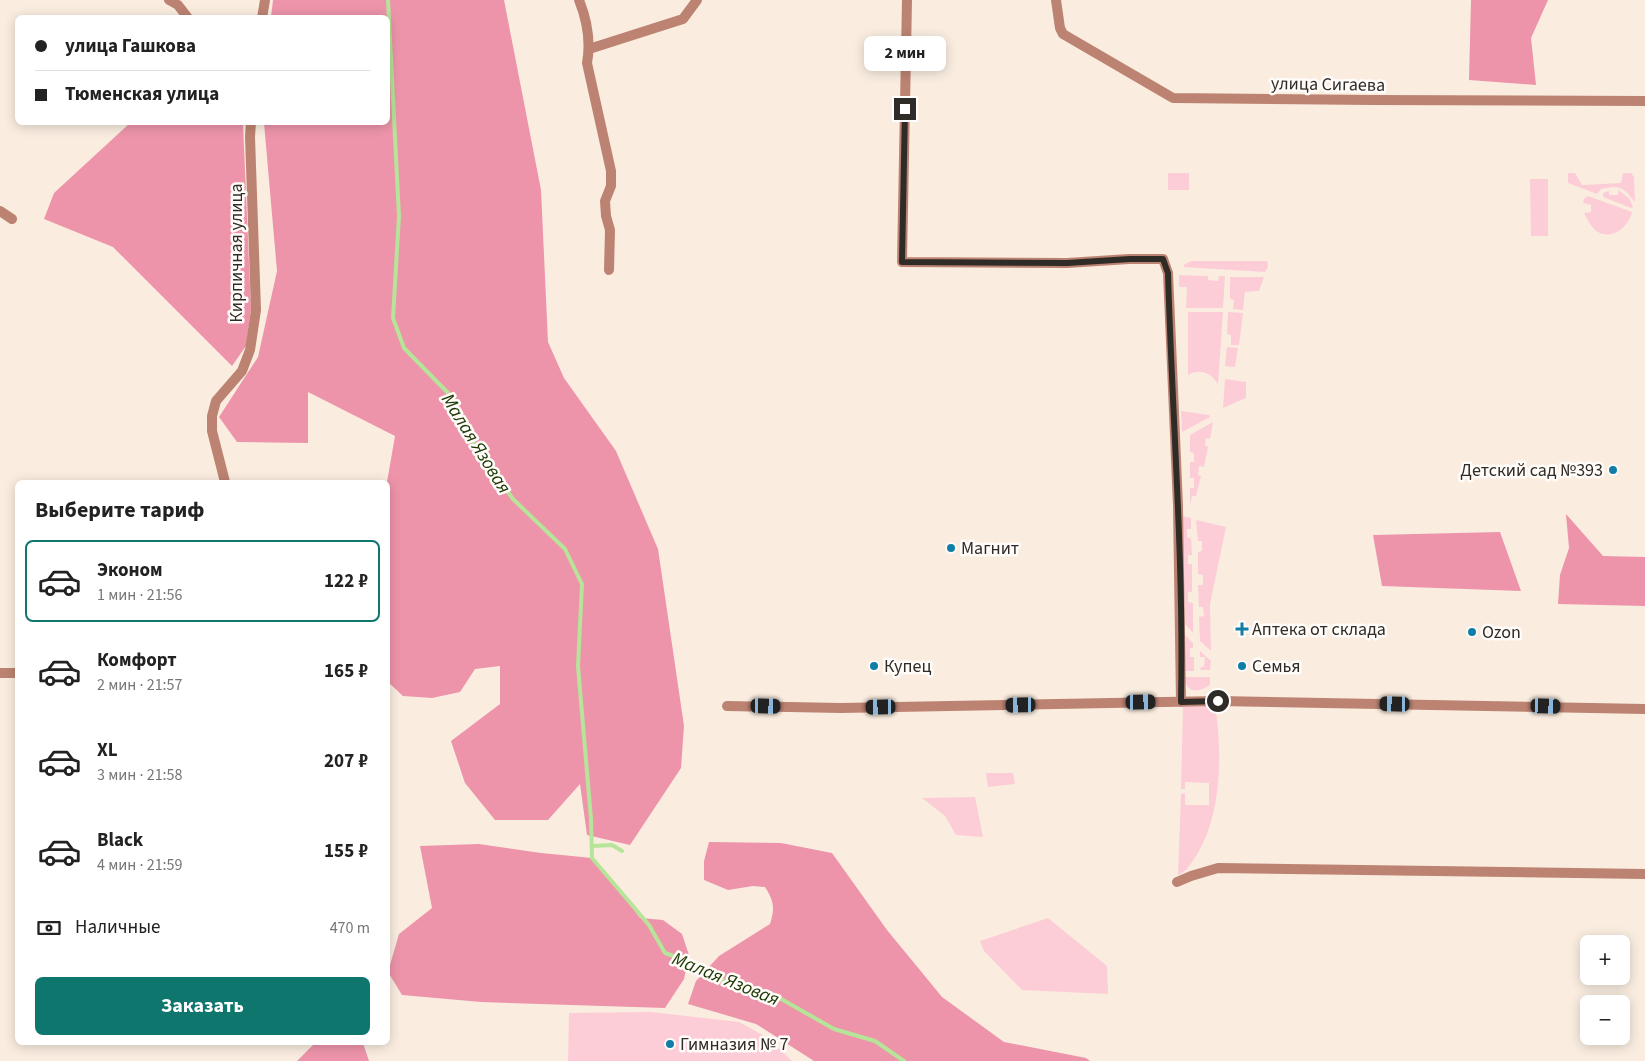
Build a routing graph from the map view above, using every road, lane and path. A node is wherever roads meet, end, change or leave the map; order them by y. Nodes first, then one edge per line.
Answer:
1 (169, 0) edge
2 (265, 0) edge
3 (579, 0) edge
4 (697, 0) edge
5 (907, 0) edge
6 (1056, 0) edge
7 (186, 15) edge
8 (262, 15) edge
9 (589, 48) junction
10 (1645, 101) edge
11 (252, 125) edge
12 (0, 211) edge
13 (12, 218) dead end
14 (609, 270) dead end
15 (224, 480) edge
16 (0, 673) edge
17 (15, 673) edge
18 (1181, 702) junction
19 (727, 706) dead end
20 (1645, 709) edge
21 (1645, 874) edge
22 (1178, 882) dead end

1 - 7 street
2 - 8 street
3 - 9 street
4 - 9 street
5 - 18 street
6 - 10 street, улица Сигаева
9 - 14 street
11 - 15 street, Кирпичная улица
12 - 13 street
16 - 17 street
18 - 19 street
18 - 20 street
21 - 22 street

